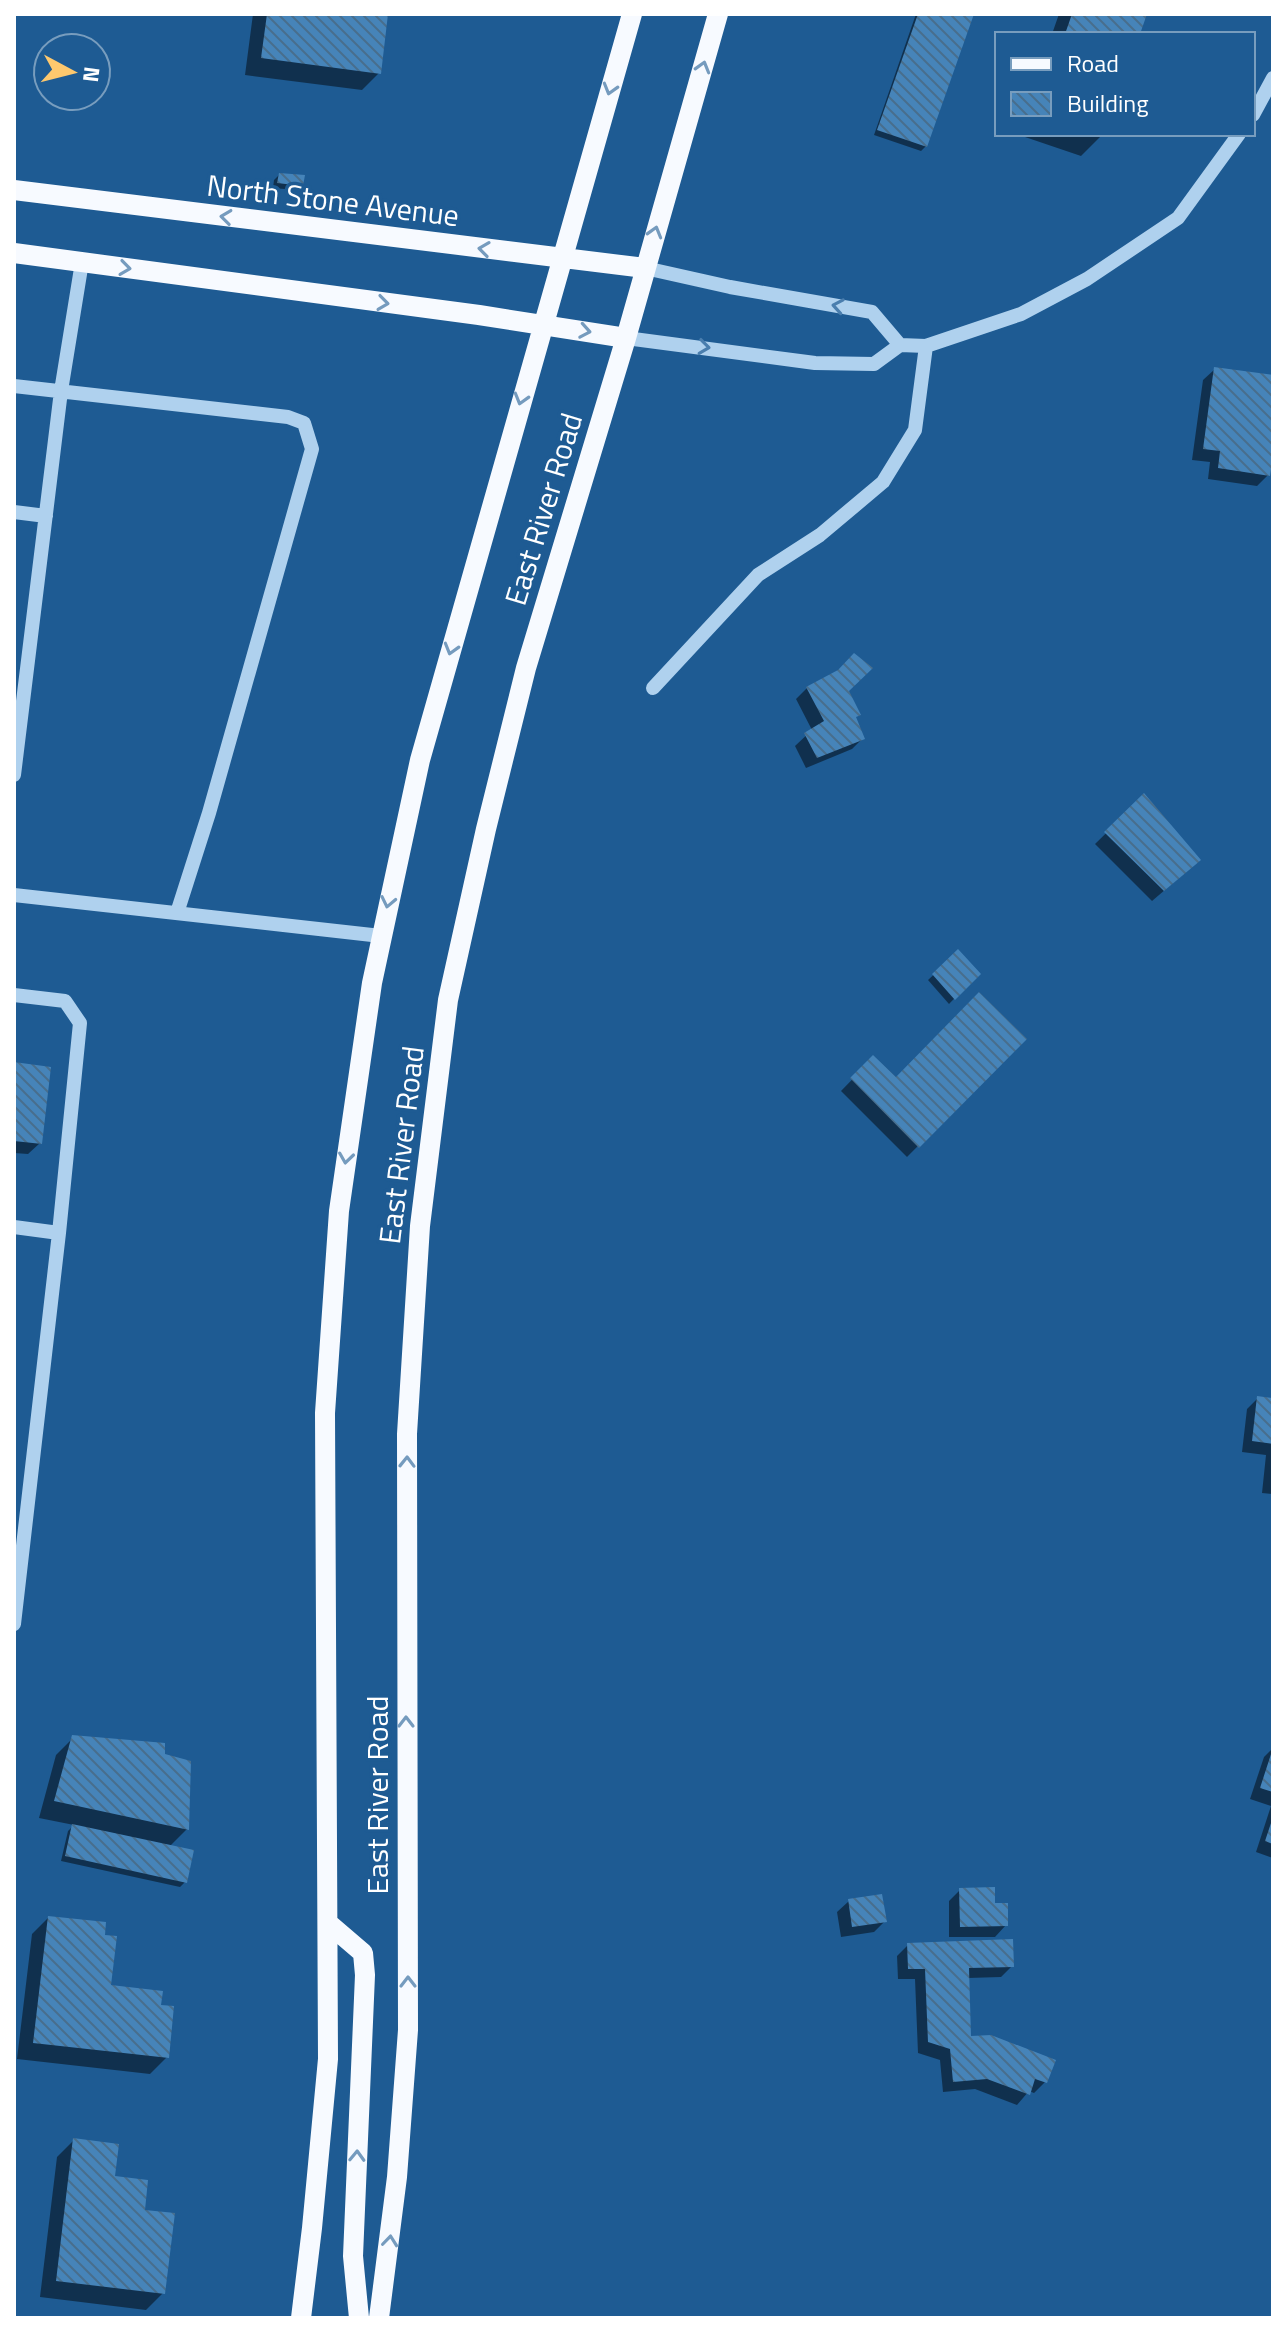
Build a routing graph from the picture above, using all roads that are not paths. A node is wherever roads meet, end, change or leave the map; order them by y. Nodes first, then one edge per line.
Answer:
1 (632, 14) edge
2 (718, 14) edge
3 (1273, 78) edge
4 (1255, 111) edge
5 (1238, 136) edge
6 (14, 190) edge
7 (14, 253) edge
8 (561, 259) junction
9 (82, 262) junction
10 (645, 268) junction
11 (543, 324) junction
12 (626, 338) junction
13 (900, 345) junction
14 (926, 346) junction
15 (14, 386) edge
16 (61, 391) junction
17 (14, 512) edge
18 (46, 516) junction
19 (653, 688) dead end
20 (14, 775) edge
21 (14, 895) edge
22 (177, 913) junction
23 (381, 936) junction
24 (14, 995) edge
25 (14, 1227) edge
26 (59, 1233) junction
27 (14, 1624) edge
28 (328, 1923) junction
29 (305, 2289) junction
30 (301, 2318) edge
31 (309, 2318) edge
32 (359, 2318) edge
33 (379, 2318) edge

1 -> 8 main road, East River Road
10 -> 2 main road, East River Road
3 - 4 street
5 - 14 street
8 -> 6 main road, North Stone Avenue
7 - 9 main road
8 - 10 main road, North Stone Avenue
8 - 11 main road, East River Road
9 -> 11 main road
9 - 16 street
10 - 12 main road, East River Road
13 -> 10 street
11 -> 12 main road
11 -> 23 main road, East River Road
12 -> 13 street
33 -> 12 main road, East River Road
13 - 14 street
14 - 19 street
15 - 16 street
16 - 18 street
16 - 22 street
17 - 18 street
18 - 20 street
21 - 22 street
22 - 23 street
23 -> 28 main road, East River Road
24 - 26 street
25 - 26 street
26 - 27 street
28 - 29 main road, East River Road
32 -> 28 main road
29 - 30 main road, East River Road
29 - 31 main road

